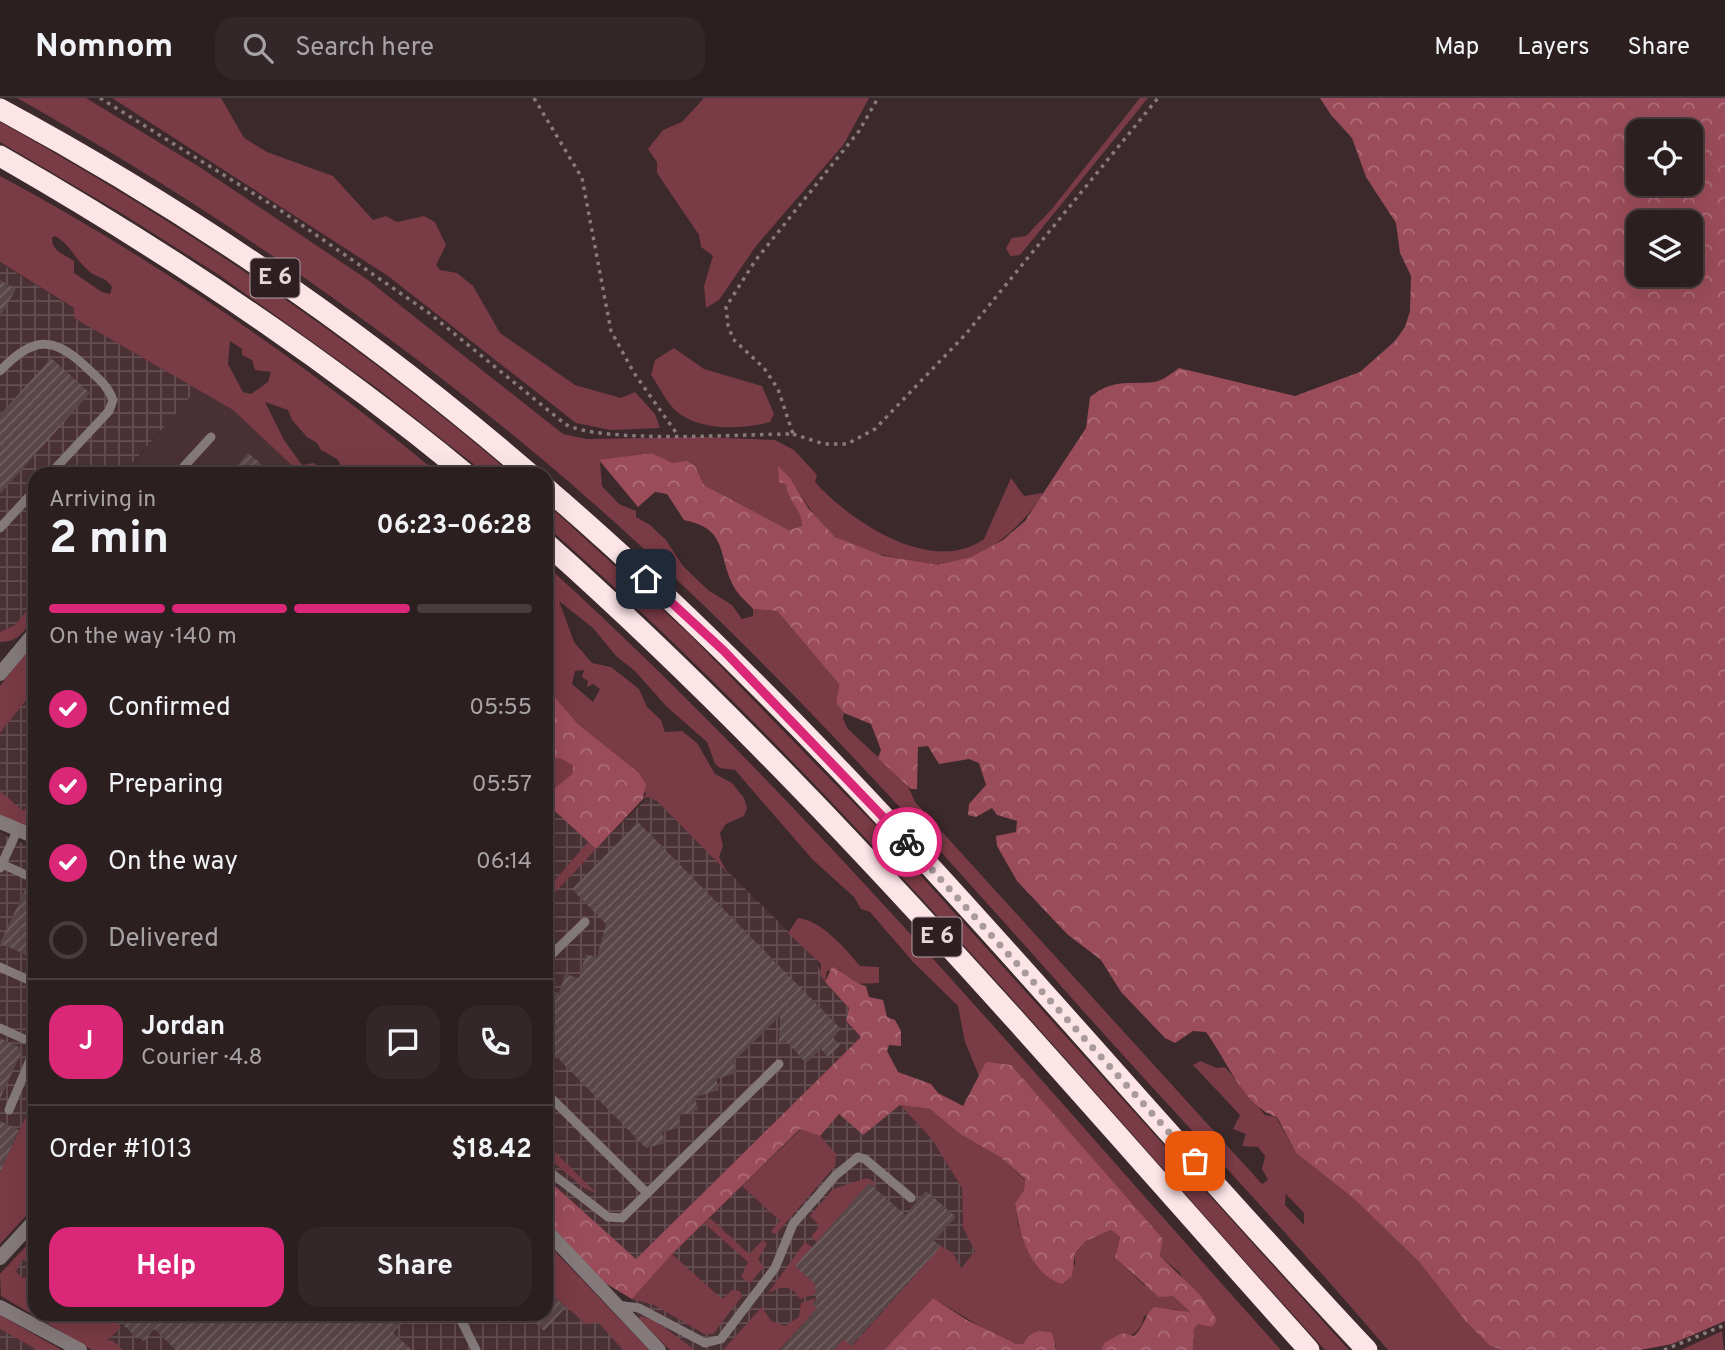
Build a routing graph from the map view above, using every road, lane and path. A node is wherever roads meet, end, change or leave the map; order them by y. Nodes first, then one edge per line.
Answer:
1 (100, 98) edge
2 (534, 98) edge
3 (878, 98) edge
4 (1158, 98) edge
5 (0, 109) edge
6 (0, 156) edge
7 (0, 371) edge
8 (677, 434) junction
9 (793, 434) junction
10 (211, 437) dead end
11 (57, 467) edge
12 (183, 467) edge
13 (457, 467) edge
14 (522, 467) edge
15 (553, 494) edge
16 (28, 500) edge
17 (0, 528) edge
18 (553, 550) edge
19 (28, 640) edge
20 (1, 669) edge
21 (0, 822) edge
22 (18, 830) junction
23 (28, 834) edge
24 (1, 866) edge
25 (28, 876) edge
26 (585, 922) dead end
27 (553, 953) edge
28 (0, 967) edge
29 (28, 980) edge
30 (0, 1028) edge
31 (28, 1039) edge
32 (779, 1064) dead end
33 (28, 1065) edge
34 (553, 1100) edge
35 (9, 1110) dead end
36 (553, 1174) edge
37 (648, 1193) junction
38 (911, 1198) dead end
39 (28, 1228) edge
40 (553, 1238) edge
41 (0, 1258) edge
42 (616, 1305) junction
43 (0, 1307) edge
44 (462, 1321) edge
45 (1725, 1325) edge
46 (1672, 1349) edge
47 (80, 1350) edge
48 (476, 1350) edge
49 (659, 1350) edge
50 (1309, 1350) edge
51 (1367, 1350) edge
52 (1664, 1350) edge

1 - 8 path
2 - 8 path
3 - 9 path
4 - 9 path
5 - 14 highway, E 6
6 - 13 highway, E 6
7 - 11 lane
8 - 9 path
10 - 12 lane
15 - 51 highway, E 6
16 - 17 lane
18 - 50 highway, E 6
19 - 20 street
21 - 22 street
22 - 23 street
22 - 24 lane
24 - 25 lane
26 - 27 lane
28 - 29 lane
30 - 31 lane
32 - 37 lane
33 - 35 lane
34 - 37 lane
36 - 37 lane
38 - 42 lane
39 - 41 street
40 - 42 street
42 - 49 street
43 - 47 street
44 - 48 lane
45 - 46 path
46 - 52 path

